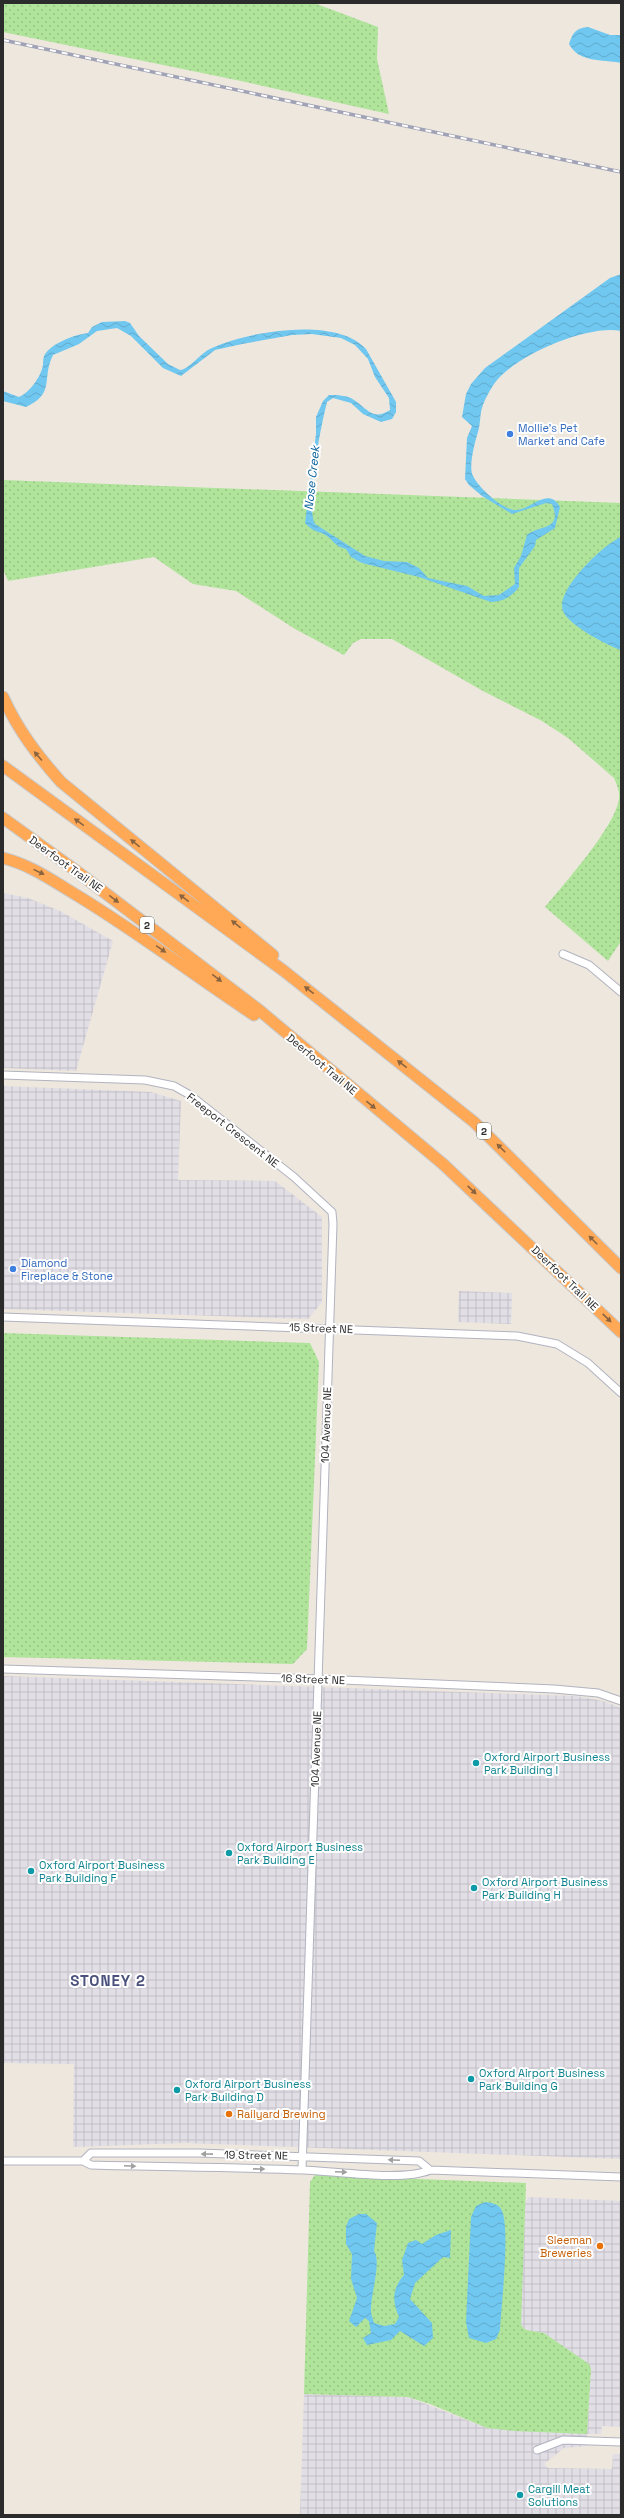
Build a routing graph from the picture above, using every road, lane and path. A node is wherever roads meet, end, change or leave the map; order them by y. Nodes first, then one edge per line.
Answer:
1 (3, 697) edge
2 (3, 766) edge
3 (3, 818) edge
4 (3, 856) edge
5 (564, 954) dead end
6 (284, 970) junction
7 (621, 992) edge
8 (287, 1035) junction
9 (3, 1075) edge
10 (621, 1268) edge
11 (3, 1317) edge
12 (329, 1328) junction
13 (621, 1332) edge
14 (621, 1393) edge
15 (3, 1669) edge
16 (318, 1679) junction
17 (621, 1700) edge
18 (302, 2156) junction
19 (3, 2160) edge
20 (82, 2161) junction
21 (302, 2170) junction
22 (430, 2170) junction
23 (621, 2177) edge
24 (621, 2442) edge
25 (537, 2450) dead end

6 -> 1 highway
6 -> 2 highway, 2
3 -> 8 highway, Deerfoot Trail NE / 2
4 -> 8 highway
5 - 7 street
10 -> 6 highway, 2
8 -> 13 highway, Deerfoot Trail NE / 2
9 - 12 street, Freeport Crescent NE
11 - 12 street, 15 Street NE
12 - 14 street, 15 Street NE
12 - 16 street, 104 Avenue NE
15 - 16 street, 16 Street NE
16 - 17 street, 16 Street NE
16 - 18 street, 104 Avenue NE
18 -> 20 street, 19 Street NE
18 - 21 street, 104 Avenue NE
22 -> 18 street, 19 Street NE
19 - 20 street, 19 Street NE
20 -> 21 street, 19 Street NE
21 -> 22 street, 19 Street NE
22 - 23 street, 19 Street NE
24 - 25 street

